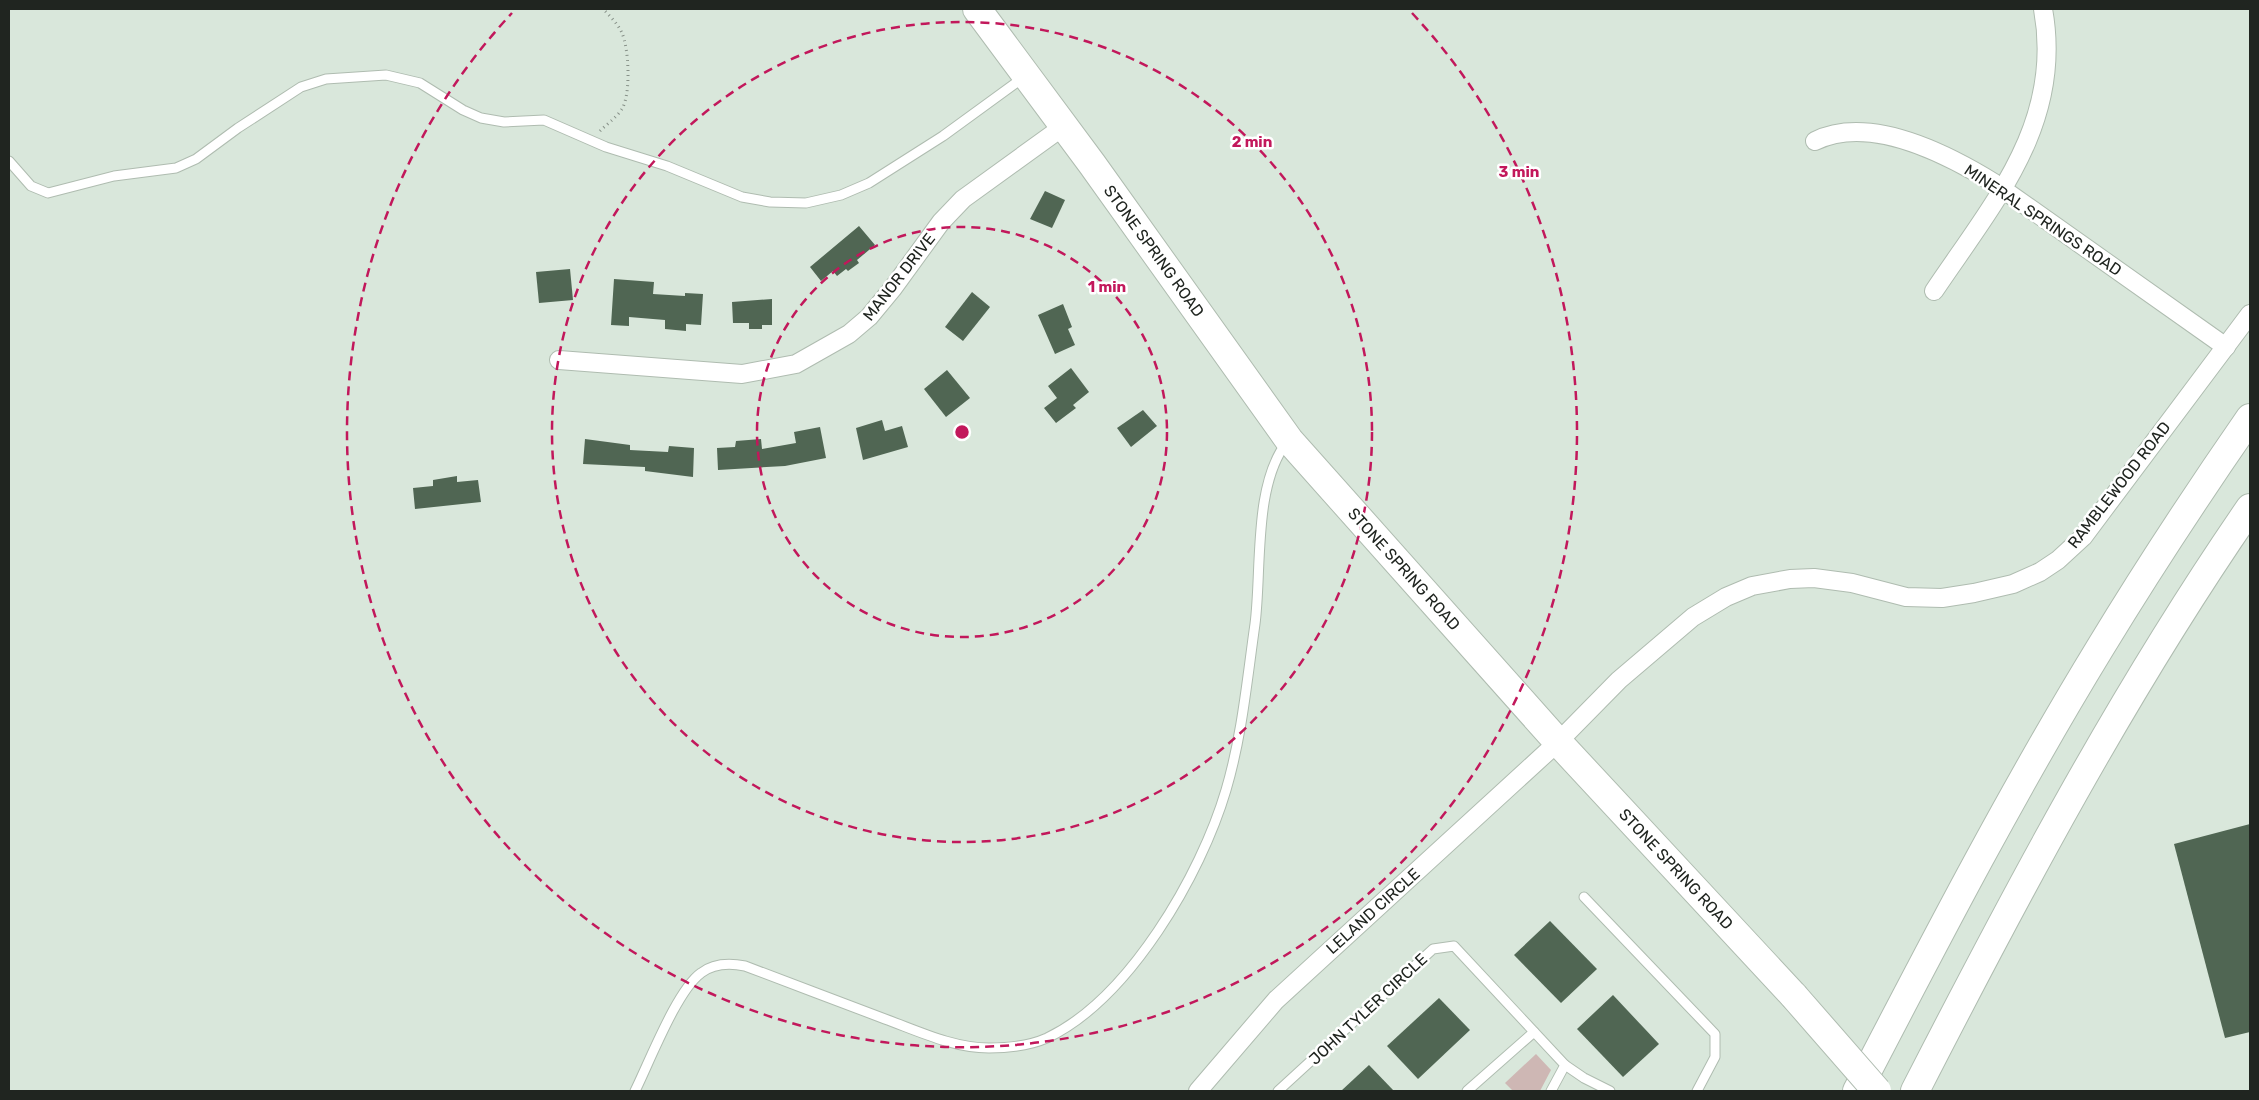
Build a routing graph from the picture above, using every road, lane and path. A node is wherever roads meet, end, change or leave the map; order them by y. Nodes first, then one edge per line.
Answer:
1 (603, 9) edge
2 (977, 9) edge
3 (2043, 9) edge
4 (1026, 75) junction
5 (1064, 126) junction
6 (592, 141) junction
7 (1815, 141) dead end
8 (9, 161) edge
9 (2002, 189) junction
10 (1934, 291) dead end
11 (2250, 314) edge
12 (2226, 346) junction
13 (559, 360) dead end
14 (2250, 418) edge
15 (1289, 440) junction
16 (2250, 508) edge
17 (1558, 742) junction
18 (1584, 897) dead end
19 (1534, 1032) junction
20 (1565, 1065) junction
21 (635, 1091) edge
22 (1198, 1091) edge
23 (1278, 1091) edge
24 (1467, 1091) edge
25 (1551, 1091) edge
26 (1610, 1091) edge
27 (1697, 1091) edge
28 (1857, 1091) edge
29 (1877, 1091) edge
30 (1915, 1091) edge

1 - 6 path
2 - 4 main road, STONE SPRING ROAD
3 - 9 street
4 - 5 main road, STONE SPRING ROAD
4 - 6 lane
5 - 13 street, MANOR DRIVE
5 - 15 main road, STONE SPRING ROAD
6 - 8 lane
7 - 9 street, MINERAL SPRINGS ROAD
9 - 10 street
9 - 12 street, MINERAL SPRINGS ROAD
11 - 12 street, RAMBLEWOOD ROAD
12 - 17 street, RAMBLEWOOD ROAD
14 - 28 main road
15 - 17 main road, STONE SPRING ROAD
15 - 21 lane
16 - 30 main road
17 - 22 street, LELAND CIRCLE
17 - 29 main road, STONE SPRING ROAD, bridge
18 - 27 lane
19 - 20 lane, JOHN TYLER CIRCLE
19 - 23 lane, JOHN TYLER CIRCLE
19 - 24 lane
20 - 25 lane
20 - 26 lane, JOHN TYLER CIRCLE

